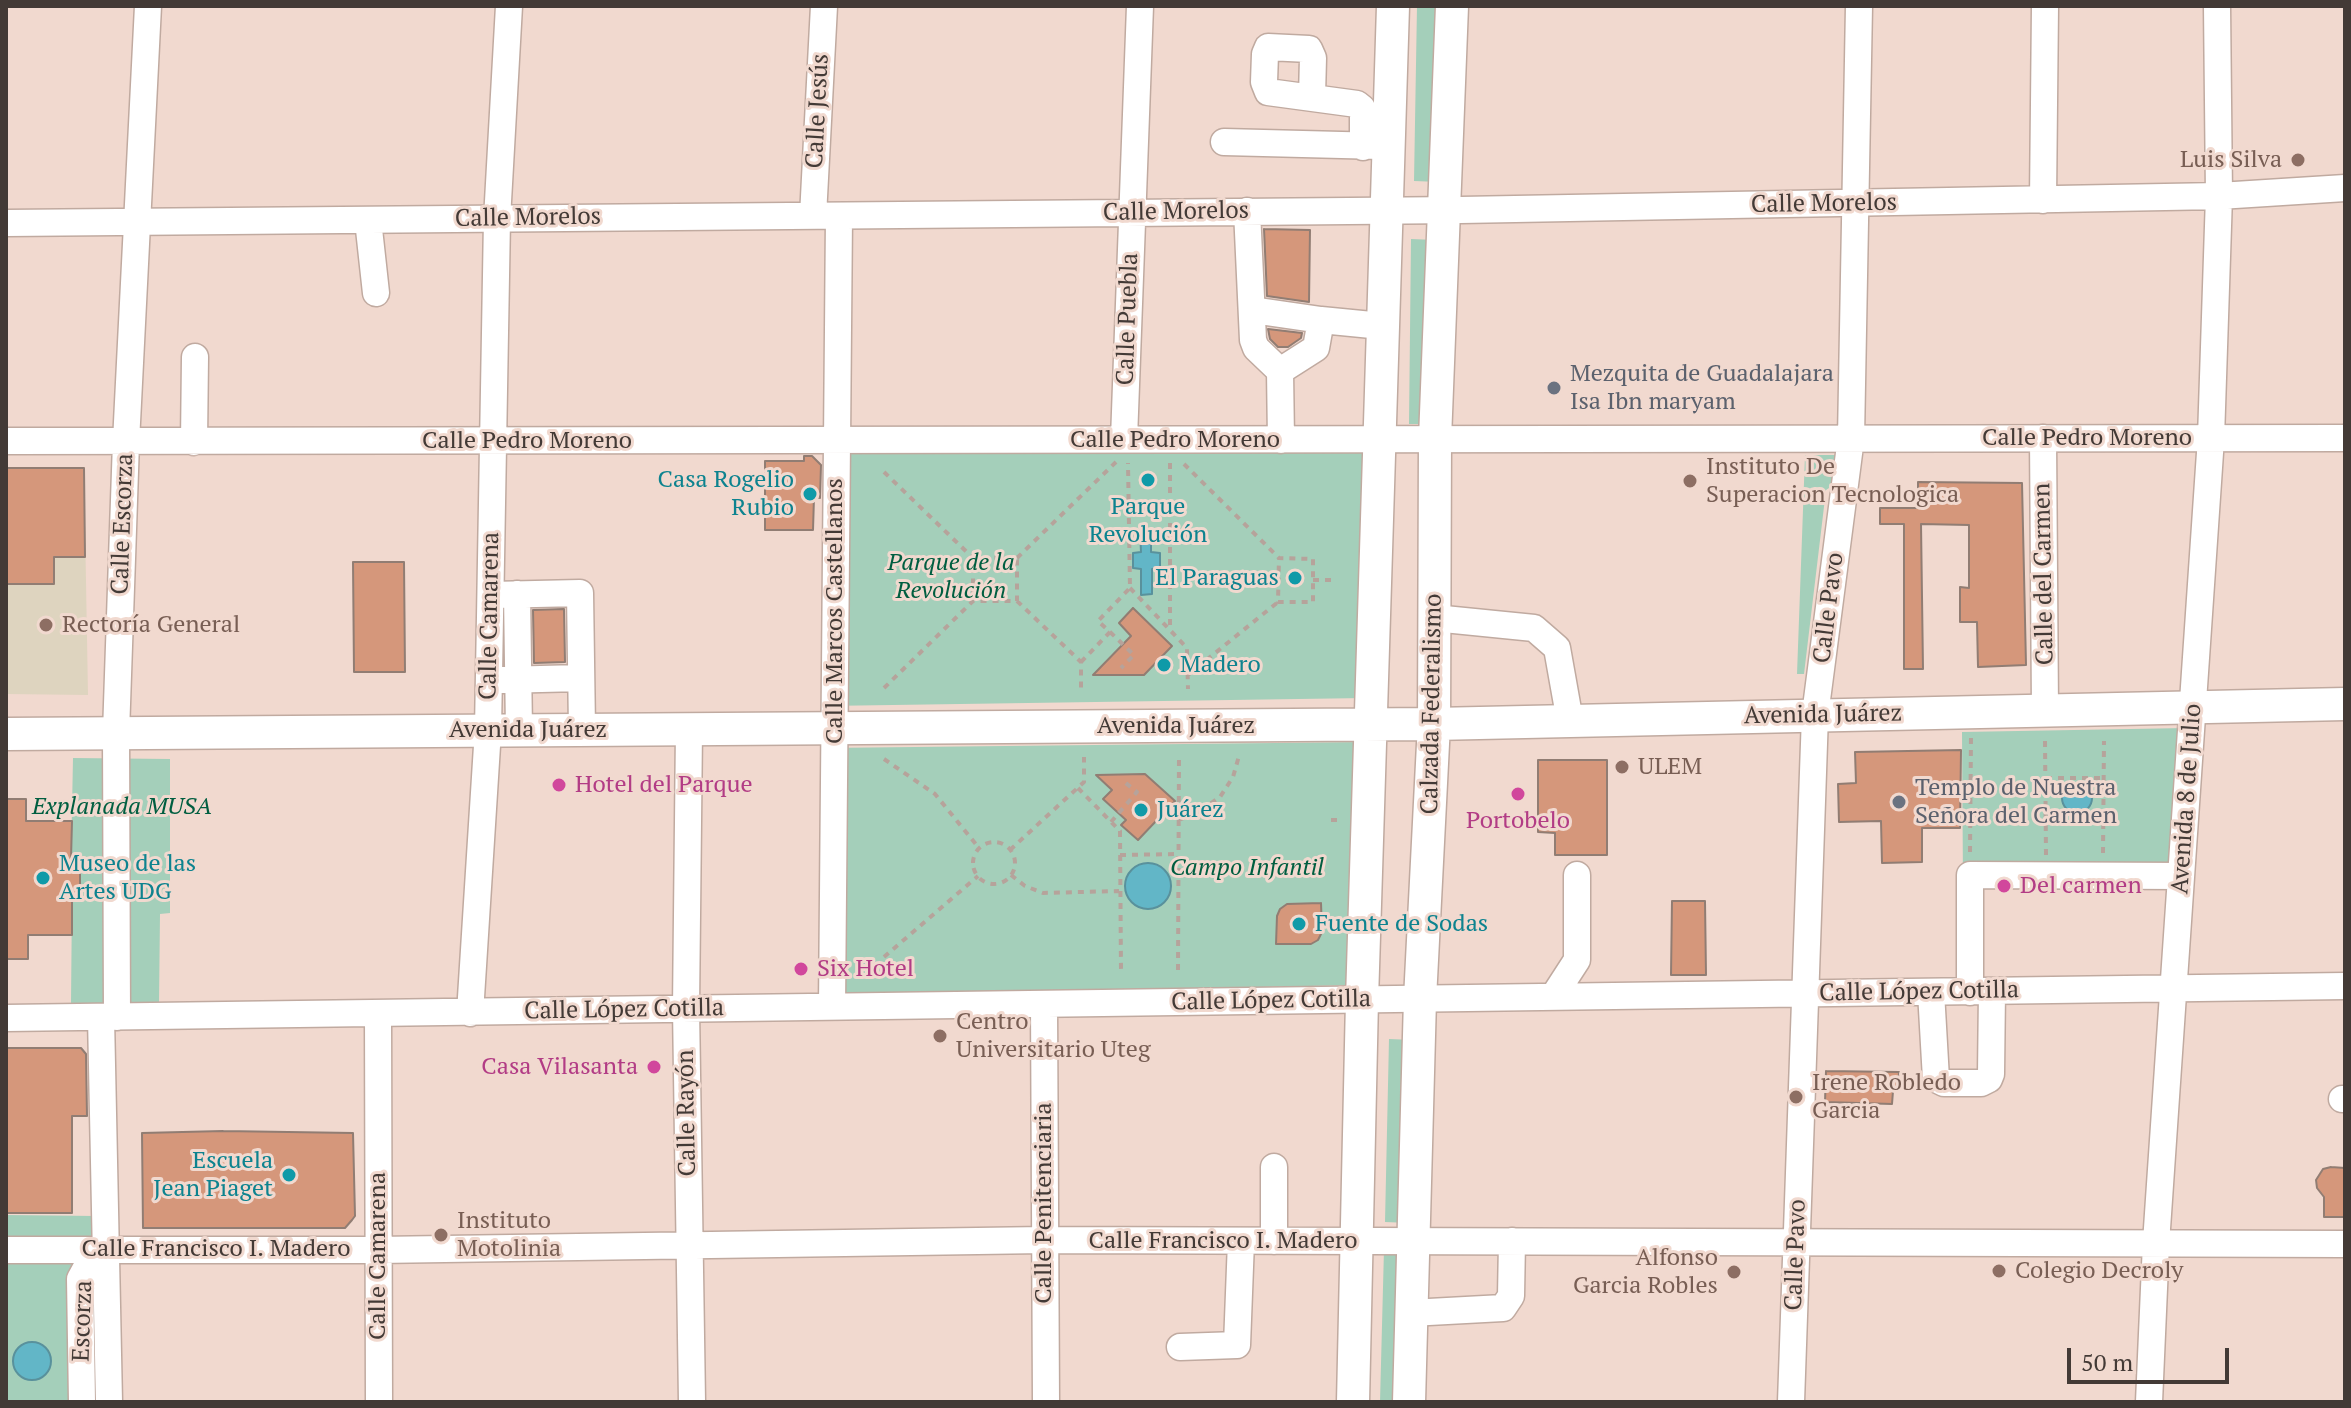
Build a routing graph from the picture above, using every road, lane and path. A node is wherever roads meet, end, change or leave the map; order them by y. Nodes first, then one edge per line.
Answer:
1 (148, 6) edge
2 (509, 6) edge
3 (824, 6) edge
4 (1140, 6) edge
5 (1393, 6) edge
6 (1452, 6) edge
7 (1859, 6) edge
8 (2045, 6) edge
9 (2217, 6) edge
10 (1312, 96) dead end
11 (1224, 142) dead end
12 (1376, 146) junction
13 (2345, 188) edge
14 (2219, 196) junction
15 (2043, 200) junction
16 (1856, 203) junction
17 (1386, 210) junction
18 (1445, 210) junction
19 (1247, 211) junction
20 (1132, 213) junction
21 (826, 216) junction
22 (497, 219) junction
23 (368, 220) junction
24 (138, 222) junction
25 (6, 223) edge
26 (376, 293) dead end
27 (1252, 310) junction
28 (1321, 320) junction
29 (1382, 326) junction
30 (195, 357) dead end
31 (1280, 371) junction
32 (1851, 438) junction
33 (2043, 438) junction
34 (2211, 438) junction
35 (2345, 438) edge
36 (1435, 439) junction
37 (837, 440) junction
38 (1281, 440) junction
39 (1379, 440) junction
40 (6, 441) edge
41 (494, 441) junction
42 (126, 442) junction
43 (194, 442) junction
44 (1123, 453) junction
45 (1180, 460) dead end
46 (1170, 461) dead end
47 (884, 472) dead end
48 (973, 558) junction
49 (1017, 558) junction
50 (1279, 558) junction
51 (1313, 580) junction
52 (1337, 580) dead end
53 (1130, 588) junction
54 (517, 594) junction
55 (491, 595) junction
56 (973, 601) junction
57 (1017, 601) junction
58 (1278, 602) junction
59 (1434, 618) junction
60 (1170, 631) junction
61 (1110, 632) junction
62 (1081, 662) junction
63 (1121, 668) dead end
64 (1188, 675) junction
65 (581, 678) junction
66 (518, 679) junction
67 (489, 681) junction
68 (884, 688) dead end
69 (1188, 689) dead end
70 (1081, 691) dead end
71 (2345, 704) edge
72 (2194, 706) junction
73 (2045, 710) junction
74 (1971, 711) junction
75 (1815, 715) junction
76 (1570, 721) junction
77 (1434, 724) junction
78 (1370, 725) junction
79 (834, 727) junction
80 (582, 729) junction
81 (689, 729) junction
82 (504, 730) junction
83 (116, 733) junction
84 (6, 734) edge
85 (2045, 741) dead end
86 (2104, 741) dead end
87 (1179, 756) dead end
88 (1239, 756) dead end
89 (1084, 757) dead end
90 (884, 759) dead end
91 (2046, 778) junction
92 (2104, 778) junction
93 (1122, 780) dead end
94 (1078, 788) junction
95 (1179, 820) junction
96 (1331, 820) dead end
97 (1339, 820) dead end
98 (1111, 822) junction
99 (2046, 823) junction
100 (2104, 823) junction
101 (979, 848) junction
102 (1010, 850) junction
103 (1179, 854) junction
104 (1120, 855) junction
105 (1011, 875) junction
106 (1577, 875) dead end
107 (1970, 875) junction
108 (2046, 875) junction
109 (978, 876) junction
110 (2103, 876) junction
111 (2181, 876) junction
112 (1120, 891) junction
113 (884, 957) dead end
114 (1178, 970) dead end
115 (1121, 971) dead end
116 (2345, 986) edge
117 (2173, 988) junction
118 (1931, 992) junction
119 (1981, 992) junction
120 (1805, 994) junction
121 (1553, 997) junction
122 (1420, 999) junction
123 (1362, 1000) junction
124 (1044, 1004) junction
125 (832, 1006) junction
126 (686, 1008) junction
127 (470, 1013) junction
128 (378, 1014) junction
129 (109, 1017) junction
130 (6, 1018) edge
131 (1274, 1167) dead end
132 (1044, 1240) junction
133 (1241, 1241) junction
134 (1274, 1241) junction
135 (1411, 1241) junction
136 (1512, 1241) junction
137 (1355, 1242) junction
138 (1797, 1243) junction
139 (2156, 1243) junction
140 (2345, 1244) edge
141 (690, 1247) junction
142 (107, 1249) junction
143 (6, 1250) edge
144 (378, 1250) junction
145 (1410, 1313) junction
146 (1180, 1347) dead end
147 (89, 1362) dead end
148 (82, 1402) edge
149 (91, 1402) edge
150 (109, 1402) edge
151 (379, 1402) edge
152 (692, 1402) edge
153 (1046, 1402) edge
154 (1353, 1402) edge
155 (1409, 1402) edge
156 (1791, 1402) edge
157 (2149, 1402) edge

1 - 24 street, Calle Escorza
2 - 22 street, Calle Camarena
3 - 21 street, Calle Jesús
4 - 20 street, Calle Puebla
5 - 12 main road
6 - 18 main road, Calzada Federalismo
7 - 16 street, Calle Pavo
8 - 15 street
9 - 14 street, Avenida 8 de Julio
10 - 12 street
11 - 12 street
12 - 17 main road
13 - 14 street, Calle Morelos
14 - 15 street, Calle Morelos
14 - 34 street, Avenida 8 de Julio
15 - 16 street, Calle Morelos
16 - 18 street, Calle Morelos
16 - 32 street, Calle Pavo
17 - 18 street, Calle Morelos
17 - 19 street, Calle Morelos
17 - 29 main road
18 - 36 main road, Calzada Federalismo
19 - 20 street, Calle Morelos
19 - 27 street
20 - 21 street, Calle Morelos
20 - 44 street, Calle Puebla
21 - 22 street, Calle Morelos
21 - 37 street, Calle Marcos Castellanos
22 - 23 street, Calle Morelos
22 - 41 street, Calle Camarena
23 - 24 street, Calle Morelos
23 - 26 street
24 - 25 street, Calle Morelos
24 - 42 street, Calle Escorza
27 - 28 street
27 - 31 street
28 - 29 street
28 - 31 street
29 - 39 main road
30 - 43 street
31 - 38 street
32 - 33 street, Calle Pedro Moreno
32 - 36 street, Calle Pedro Moreno
32 - 75 street, Calle Pavo
33 - 34 street, Calle Pedro Moreno
33 - 73 street, Calle del Carmen
34 - 35 street, Calle Pedro Moreno
34 - 72 street, Avenida 8 de Julio
36 - 39 street, Calle Pedro Moreno
36 - 59 main road, Calzada Federalismo
37 - 41 street, Calle Pedro Moreno
37 - 44 street, Calle Pedro Moreno
37 - 79 street, Calle Marcos Castellanos
38 - 39 street, Calle Pedro Moreno
38 - 44 street, Calle Pedro Moreno
39 - 78 main road
40 - 42 street, Calle Pedro Moreno
41 - 43 street, Calle Pedro Moreno
41 - 55 street, Calle Camarena
42 - 43 street, Calle Pedro Moreno
42 - 83 street, Calle Escorza
44 - 49 path
44 - 53 path
45 - 50 path
46 - 60 path
47 - 48 path
48 - 49 path
48 - 56 path
49 - 57 path
50 - 51 path
50 - 58 path
51 - 52 path
51 - 58 path
53 - 60 path
53 - 61 path
54 - 55 street
54 - 65 street
54 - 66 street
55 - 67 street, Calle Camarena
56 - 57 path
56 - 68 path
57 - 62 path
58 - 64 path
59 - 76 street
59 - 77 main road, Calzada Federalismo
60 - 64 path
61 - 62 path
61 - 63 path
62 - 70 path
64 - 69 path
65 - 66 street
65 - 80 street
66 - 67 street
66 - 82 street
67 - 82 street, Calle Camarena
71 - 72 main road, Avenida Juárez
72 - 73 main road, Avenida Juárez
72 - 111 street, Avenida 8 de Julio
73 - 74 main road, Avenida Juárez
74 - 75 main road, Avenida Juárez
74 - 107 path
75 - 76 main road, Avenida Juárez
75 - 120 street, Calle Pavo
76 - 77 main road, Avenida Juárez
77 - 78 main road, Avenida Juárez
77 - 122 main road, Calzada Federalismo
78 - 79 main road, Avenida Juárez
78 - 123 main road
79 - 81 main road, Avenida Juárez
79 - 125 street, Calle Marcos Castellanos
80 - 81 main road, Avenida Juárez
80 - 82 main road, Avenida Juárez
81 - 126 street, Calle Rayón
82 - 83 main road, Avenida Juárez
82 - 127 street, Calle Camarena
83 - 84 main road, Avenida Juárez
83 - 129 street, Calle Escorza
85 - 91 path
86 - 92 path
87 - 95 path
88 - 95 path
89 - 94 path
90 - 101 path
91 - 92 path
91 - 99 path
92 - 100 path
93 - 98 path
94 - 98 path
94 - 102 path
95 - 103 path
96 - 97 path
98 - 104 path
99 - 100 path
99 - 108 path
100 - 110 path
101 - 102 path
101 - 109 path
102 - 105 path
103 - 104 path
103 - 114 path
104 - 112 path
105 - 109 path
105 - 112 path
106 - 121 street
107 - 108 street
107 - 119 street
108 - 110 street
109 - 113 path
110 - 111 street
111 - 117 street, Avenida 8 de Julio
112 - 115 path
116 - 117 street, Calle López Cotilla
117 - 119 street, Calle López Cotilla
117 - 139 street, Avenida 8 de Julio
118 - 119 street, Calle López Cotilla
118 - 119 street
118 - 120 street, Calle López Cotilla
120 - 121 street, Calle López Cotilla
120 - 138 street, Calle Pavo
121 - 122 street, Calle López Cotilla
122 - 123 street, Calle López Cotilla
122 - 135 main road, Calzada Federalismo
123 - 124 street, Calle López Cotilla
123 - 137 main road
124 - 125 street, Calle López Cotilla
124 - 132 street, Calle Penitenciaria
125 - 126 street, Calle López Cotilla
126 - 127 street, Calle López Cotilla
126 - 141 street, Calle Rayón
127 - 128 street, Calle López Cotilla
128 - 129 street, Calle López Cotilla
128 - 144 street, Calle Camarena
129 - 130 street, Calle López Cotilla
129 - 142 street, Calle Escorza
131 - 134 street
132 - 133 street, Calle Francisco I. Madero
132 - 141 street, Calle Francisco I. Madero
132 - 153 street, Calle Penitenciaria
133 - 134 street, Calle Francisco I. Madero
133 - 146 street
134 - 137 street, Calle Francisco I. Madero
135 - 136 street, Calle Francisco I. Madero
135 - 137 street, Calle Francisco I. Madero
135 - 145 main road, Calzada Federalismo
136 - 138 street, Calle Francisco I. Madero
136 - 145 street
137 - 154 main road
138 - 139 street, Calle Francisco I. Madero
138 - 156 street, Calle Pavo
139 - 140 street, Calle Francisco I. Madero
139 - 157 street, Avenida 8 de Julio
141 - 144 street, Calle Francisco I. Madero
141 - 152 street, Calle Rayón
142 - 143 street, Calle Francisco I. Madero
142 - 144 street, Calle Francisco I. Madero
142 - 148 street, Escorza
142 - 150 street
144 - 151 street, Calle Camarena
145 - 155 main road, Calzada Federalismo
147 - 149 street, Escorza

